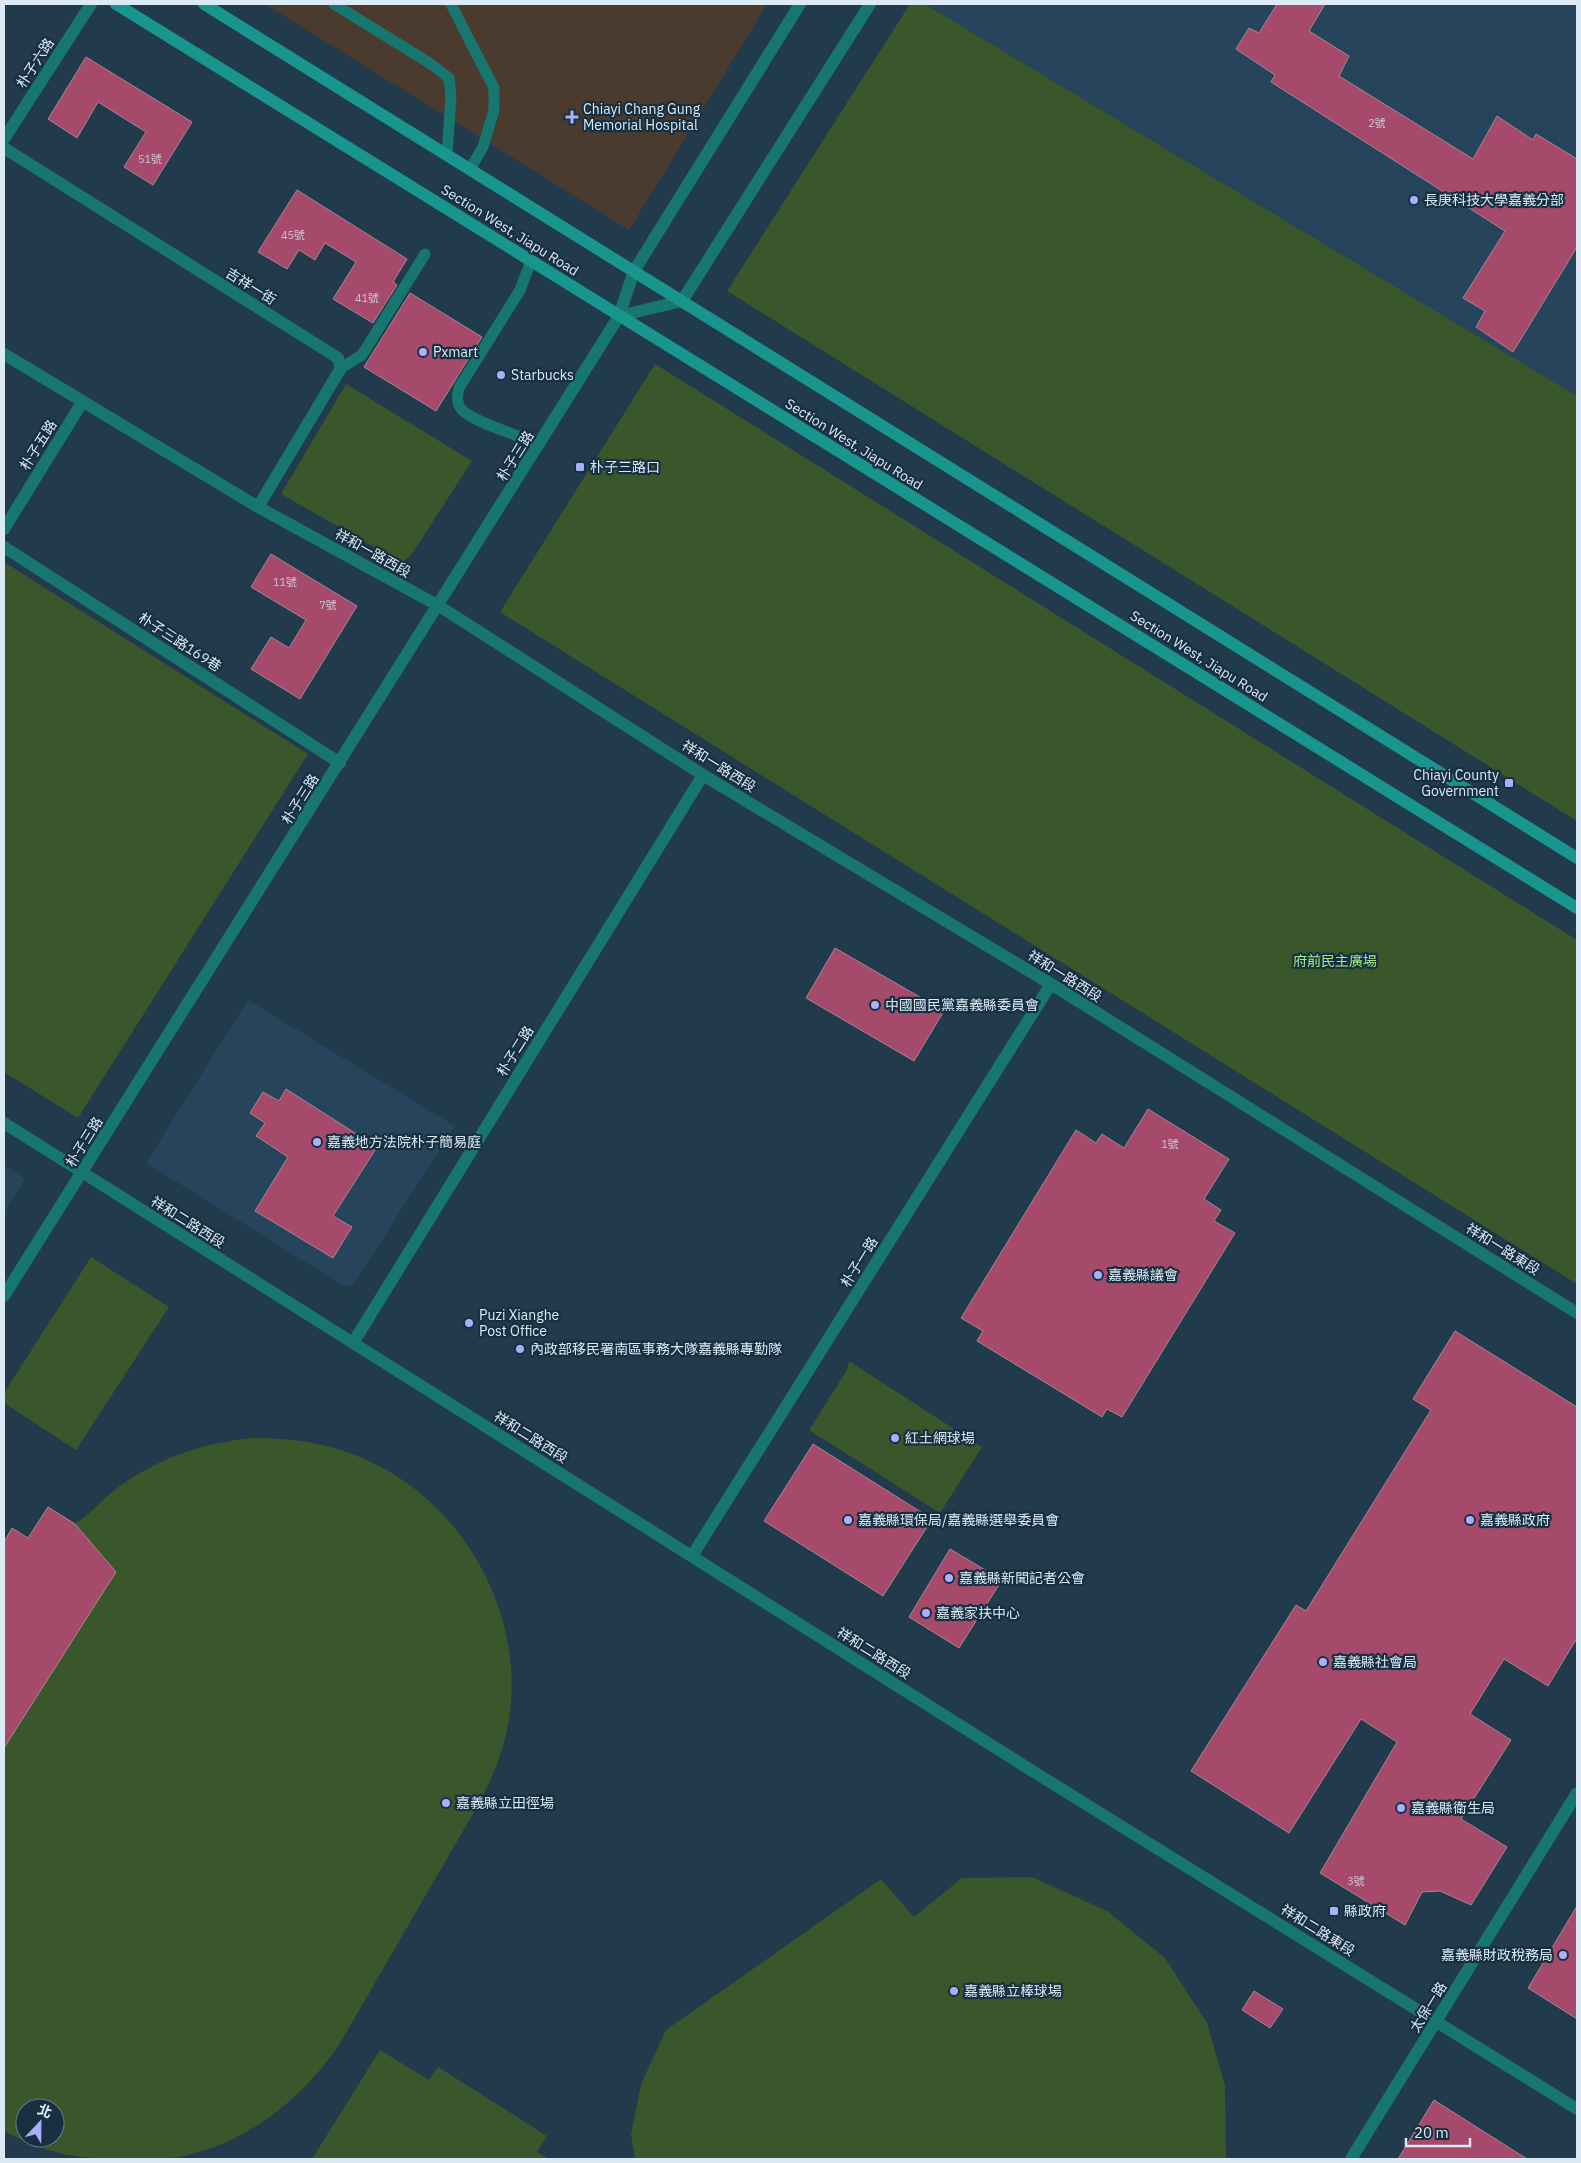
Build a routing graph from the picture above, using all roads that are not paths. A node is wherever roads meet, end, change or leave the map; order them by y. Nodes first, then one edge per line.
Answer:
1 (91, 4) edge
2 (116, 4) edge
3 (204, 4) edge
4 (334, 4) edge
5 (451, 4) edge
6 (800, 4) edge
7 (870, 4) edge
8 (4, 139) edge
9 (4, 148) edge
10 (447, 154) junction
11 (470, 169) junction
12 (425, 254) dead end
13 (531, 261) junction
14 (634, 271) junction
15 (682, 301) junction
16 (619, 316) junction
17 (4, 354) edge
18 (341, 368) junction
19 (83, 401) junction
20 (540, 444) junction
21 (258, 506) junction
22 (4, 529) edge
23 (4, 547) edge
24 (438, 606) junction
25 (340, 763) junction
26 (704, 775) junction
27 (1577, 858) edge
28 (1577, 908) edge
29 (1051, 984) junction
30 (4, 1123) edge
31 (82, 1173) junction
32 (1414, 1211) joint
33 (4, 1296) edge
34 (1577, 1313) edge
35 (352, 1342) junction
36 (692, 1556) junction
37 (1042, 1777) joint
38 (1577, 1793) edge
39 (1436, 2022) junction
40 (1577, 2109) edge
41 (1351, 2159) edge

1 - 8 street, 朴子六路
2 - 13 main road, Section West, Jiapu Road
3 - 10 main road, Section West, Jiapu Road
4 - 10 lane
5 - 11 lane
6 - 14 street, 朴子三路
7 - 15 street
9 - 18 street, 吉祥一街
10 - 11 main road, Section West, Jiapu Road
11 - 14 main road, Section West, Jiapu Road
12 - 18 lane
13 - 16 main road, Section West, Jiapu Road
13 - 20 lane
14 - 15 main road, Section West, Jiapu Road
14 - 16 street, 朴子三路
15 - 16 street
15 - 27 main road, Section West, Jiapu Road
16 - 20 street, 朴子三路
16 - 28 main road, Section West, Jiapu Road
17 - 19 street, 祥和一路西段
18 - 21 street
19 - 21 street, 祥和一路西段
19 - 22 street, 朴子五路
20 - 24 street, 朴子三路
21 - 24 street, 祥和一路西段
23 - 25 street, 朴子三路169巷
24 - 25 street, 朴子三路
24 - 26 street, 祥和一路西段
25 - 31 street, 朴子三路
26 - 29 street, 祥和一路西段
26 - 35 street, 朴子二路
29 - 32 street, 祥和一路西段
29 - 36 street, 朴子一路
30 - 31 street, 祥和二路西段
31 - 33 street, 朴子三路
31 - 35 street, 祥和二路西段
32 - 34 street, 祥和一路東段
35 - 36 street, 祥和二路西段
36 - 37 street, 祥和二路西段
37 - 39 street, 祥和二路東段
38 - 39 street, 太保一路
39 - 40 street, 祥和二路東段
39 - 41 street, 太保一路

